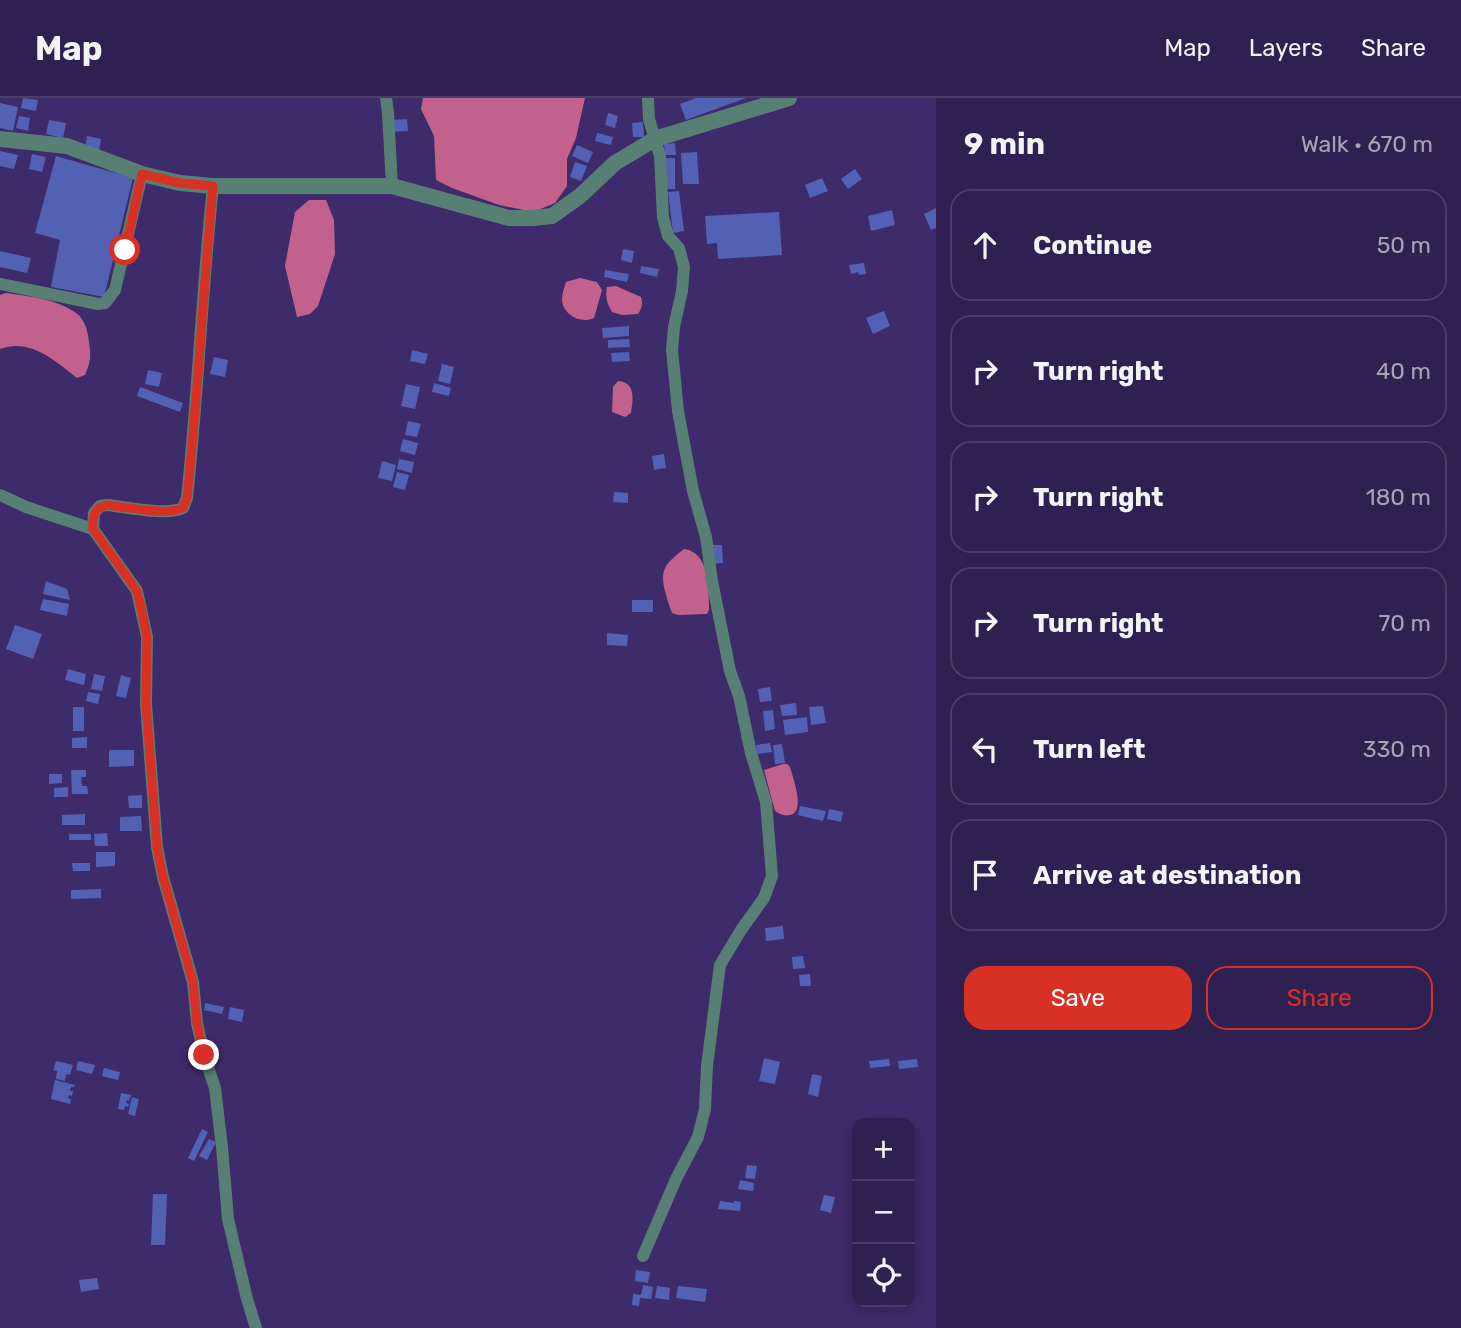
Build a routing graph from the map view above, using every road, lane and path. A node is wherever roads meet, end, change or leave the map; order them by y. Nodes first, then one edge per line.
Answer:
1 (386, 98) edge
2 (648, 98) edge
3 (789, 98) edge
4 (0, 139) edge
5 (655, 139) junction
6 (142, 174) junction
7 (213, 186) junction
8 (392, 186) junction
9 (0, 284) edge
10 (0, 495) edge
11 (93, 529) junction
12 (643, 1255) dead end
13 (256, 1328) edge

1 - 8 street
2 - 5 street
3 - 5 street
4 - 6 street
5 - 8 street
5 - 12 street
6 - 7 street
6 - 9 street
7 - 8 street
7 - 11 street
10 - 11 street
11 - 13 street

